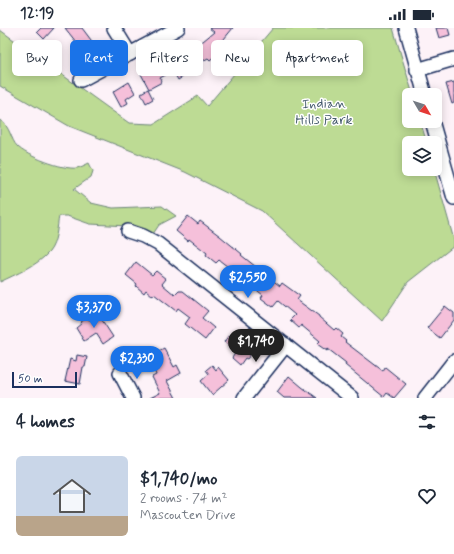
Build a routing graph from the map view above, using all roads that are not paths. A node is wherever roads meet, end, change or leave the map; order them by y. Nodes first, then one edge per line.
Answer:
1 (114, 28) edge
2 (178, 28) edge
3 (406, 28) edge
4 (130, 54) junction
5 (454, 59) edge
6 (418, 70) junction
7 (81, 80) dead end
8 (422, 88) edge
9 (434, 128) edge
10 (454, 198) edge
11 (128, 231) dead end
12 (286, 345) junction
13 (454, 361) edge
14 (120, 373) dead end
15 (133, 398) edge
16 (244, 398) edge
17 (352, 398) edge
18 (424, 398) edge

1 - 4 street
2 - 4 street
3 - 6 street
4 - 7 street
5 - 6 street
6 - 8 street
9 - 10 street
11 - 12 street
12 - 16 street
12 - 17 street
13 - 18 street
14 - 15 street

